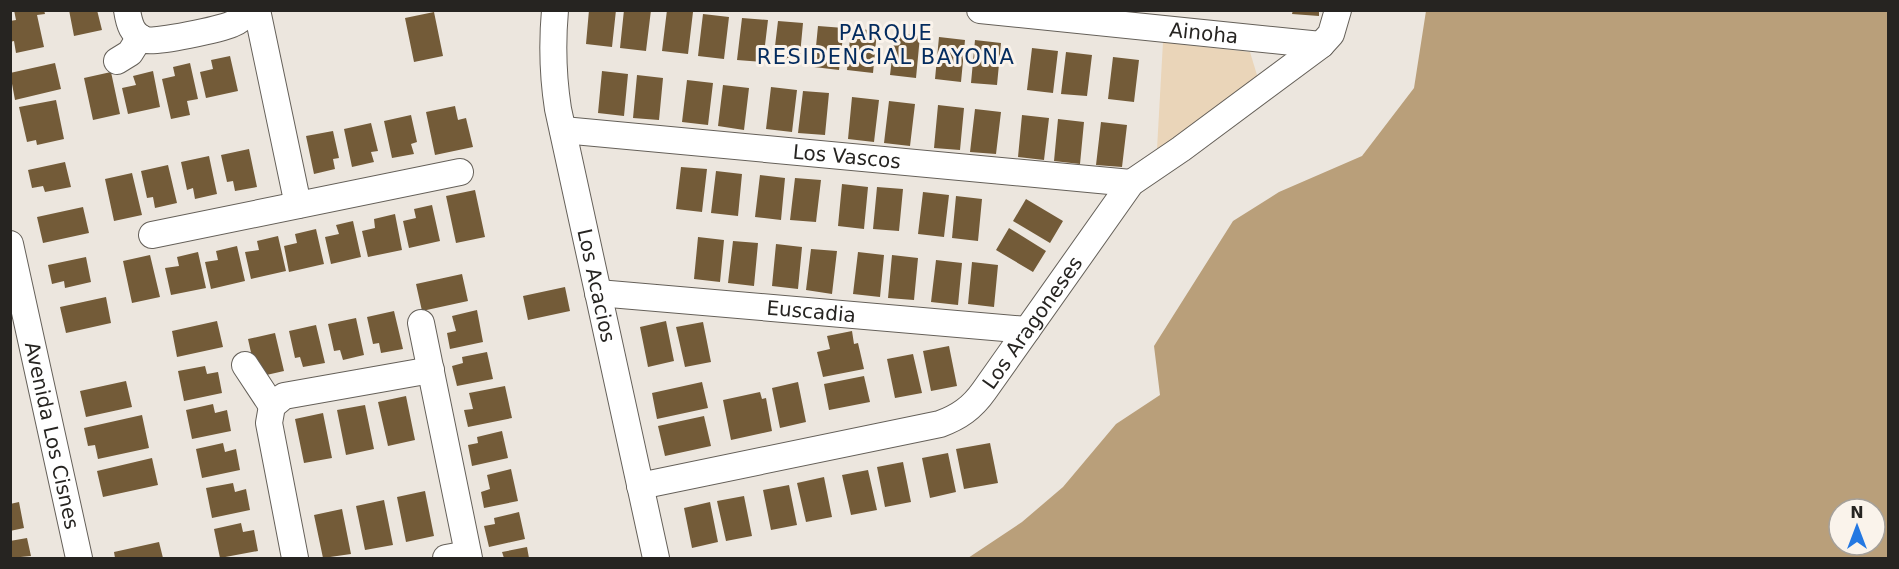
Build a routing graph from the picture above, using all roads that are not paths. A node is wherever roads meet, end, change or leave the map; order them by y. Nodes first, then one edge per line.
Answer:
1 (128, 10) edge
2 (251, 10) edge
3 (256, 10) edge
4 (555, 10) edge
5 (980, 10) edge
6 (1338, 10) edge
7 (140, 37) junction
8 (1321, 45) junction
9 (117, 61) dead end
10 (563, 130) junction
11 (460, 172) dead end
12 (1131, 183) junction
13 (298, 205) junction
14 (152, 235) dead end
15 (10, 244) edge
16 (598, 293) junction
17 (422, 323) dead end
18 (1027, 330) junction
19 (245, 365) dead end
20 (431, 370) junction
21 (272, 406) junction
22 (640, 486) junction
23 (461, 557) edge
24 (79, 558) edge
25 (295, 558) edge
26 (656, 558) edge

1 - 7 street
2 - 7 street
3 - 13 street
4 - 10 street, Los Acacios
5 - 8 street, Ainoha
6 - 8 street, Los Aragoneses
7 - 9 street
8 - 12 street, Los Aragoneses
10 - 12 street, Los Vascos
10 - 16 street, Los Acacios
11 - 13 street
12 - 18 street, Los Aragoneses
13 - 14 street
15 - 24 street, Avenida Los Cisnes
16 - 18 street, Euscadia
16 - 22 street, Los Acacios
17 - 20 street
18 - 22 street, Los Aragoneses
19 - 21 street
20 - 21 street
20 - 23 street
21 - 25 street
22 - 26 street, Los Acacios

